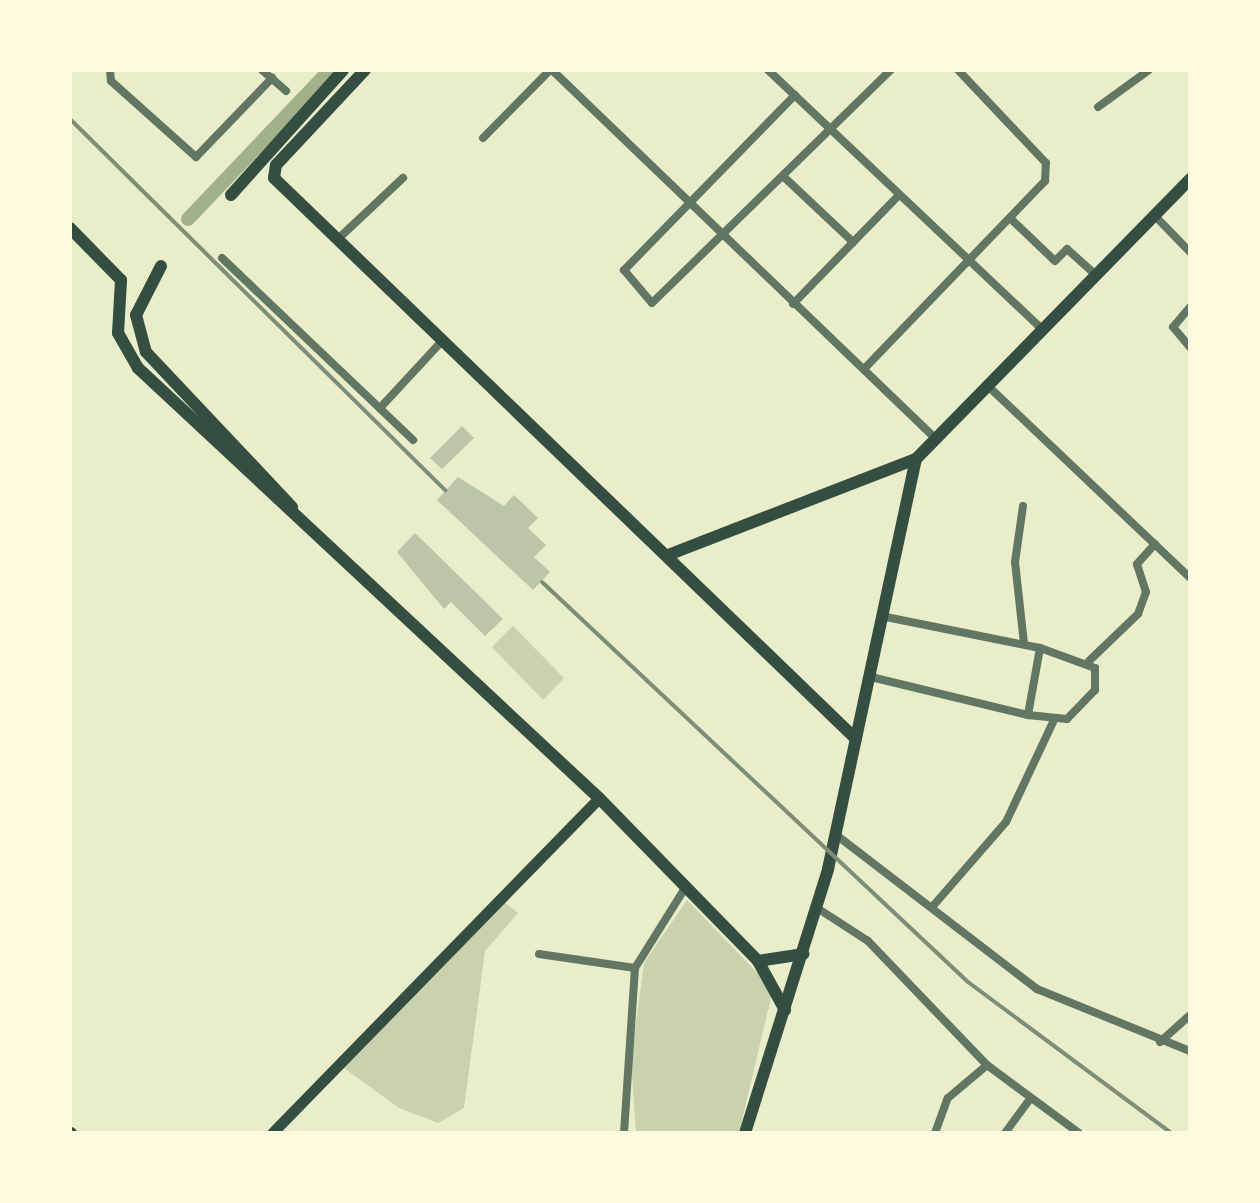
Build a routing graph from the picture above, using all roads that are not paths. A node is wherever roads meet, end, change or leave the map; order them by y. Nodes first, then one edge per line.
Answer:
1 (110, 70) edge
2 (262, 70) edge
3 (343, 70) edge
4 (366, 70) edge
5 (551, 70) edge
6 (768, 70) edge
7 (891, 70) edge
8 (958, 70) edge
9 (1149, 70) edge
10 (272, 78) junction
11 (286, 90) dead end
12 (795, 95) junction
13 (1098, 107) dead end
14 (830, 130) junction
15 (483, 138) dead end
16 (784, 177) junction
17 (403, 178) dead end
18 (1190, 178) edge
19 (231, 195) dead end
20 (898, 196) junction
21 (688, 206) junction
22 (1154, 215) junction
23 (1010, 218) junction
24 (70, 228) edge
25 (339, 238) junction
26 (724, 240) junction
27 (853, 242) junction
28 (1190, 252) edge
29 (222, 258) dead end
30 (969, 258) junction
31 (161, 266) dead end
32 (1096, 275) junction
33 (793, 304) junction
34 (1190, 307) edge
35 (1043, 330) junction
36 (446, 336) junction
37 (1190, 347) edge
38 (864, 369) junction
39 (988, 386) junction
40 (380, 408) junction
41 (413, 440) dead end
42 (938, 440) junction
43 (916, 459) junction
44 (883, 471) junction
45 (910, 500) junction
46 (1023, 506) dead end
47 (293, 510) junction
48 (1154, 544) junction
49 (668, 555) junction
50 (1190, 578) edge
51 (886, 616) junction
52 (1024, 644) junction
53 (1040, 648) junction
54 (1089, 661) junction
55 (870, 677) junction
56 (1028, 715) junction
57 (1053, 722) junction
58 (856, 739) junction
59 (599, 798) junction
60 (836, 834) junction
61 (686, 888) junction
62 (933, 906) junction
63 (816, 908) junction
64 (804, 953) junction
65 (539, 954) dead end
66 (758, 961) junction
67 (635, 968) junction
68 (785, 1010) junction
69 (1190, 1015) edge
70 (1160, 1042) junction
71 (1190, 1052) edge
72 (986, 1065) junction
73 (1030, 1099) junction
74 (272, 1133) edge
75 (624, 1133) edge
76 (746, 1133) edge
77 (935, 1133) edge
78 (1005, 1133) edge
79 (1079, 1133) edge

1 - 10 street
2 - 10 street
3 - 19 main road
4 - 25 main road
5 - 15 street
5 - 21 street
6 - 12 street
7 - 14 street
8 - 23 street
9 - 13 street
10 - 11 street
12 - 14 street
12 - 21 street
14 - 16 street
14 - 20 street
16 - 26 street
16 - 27 street
17 - 25 street
18 - 22 main road
20 - 27 street
20 - 30 street
21 - 26 street
21 - 26 street
22 - 28 street
22 - 32 main road
23 - 30 street
23 - 32 street
24 - 47 main road
25 - 36 main road
26 - 33 street
27 - 33 street
29 - 40 street
30 - 35 street
30 - 38 street
31 - 47 main road
32 - 35 main road
33 - 38 street
34 - 37 street
35 - 39 main road
36 - 40 street
36 - 49 main road
38 - 42 street
39 - 42 main road
39 - 48 street
40 - 41 street
42 - 43 main road
43 - 44 main road
43 - 45 main road
44 - 45 main road
44 - 49 main road
45 - 51 main road
46 - 52 street
47 - 59 main road
48 - 50 street
48 - 54 street
49 - 58 main road
51 - 52 street
51 - 55 main road
52 - 53 street
53 - 54 street
53 - 56 street
54 - 57 street
55 - 56 street
55 - 58 main road
56 - 57 street
57 - 62 street
58 - 60 main road
59 - 61 main road
59 - 74 main road
60 - 62 street
60 - 63 main road
61 - 66 main road
61 - 67 street
62 - 70 street
63 - 64 main road
63 - 72 street
64 - 66 main road
64 - 68 main road
65 - 67 street
66 - 68 main road
67 - 75 street
68 - 76 main road
69 - 70 street
70 - 71 street
72 - 73 street
72 - 77 street
73 - 78 street
73 - 79 street

